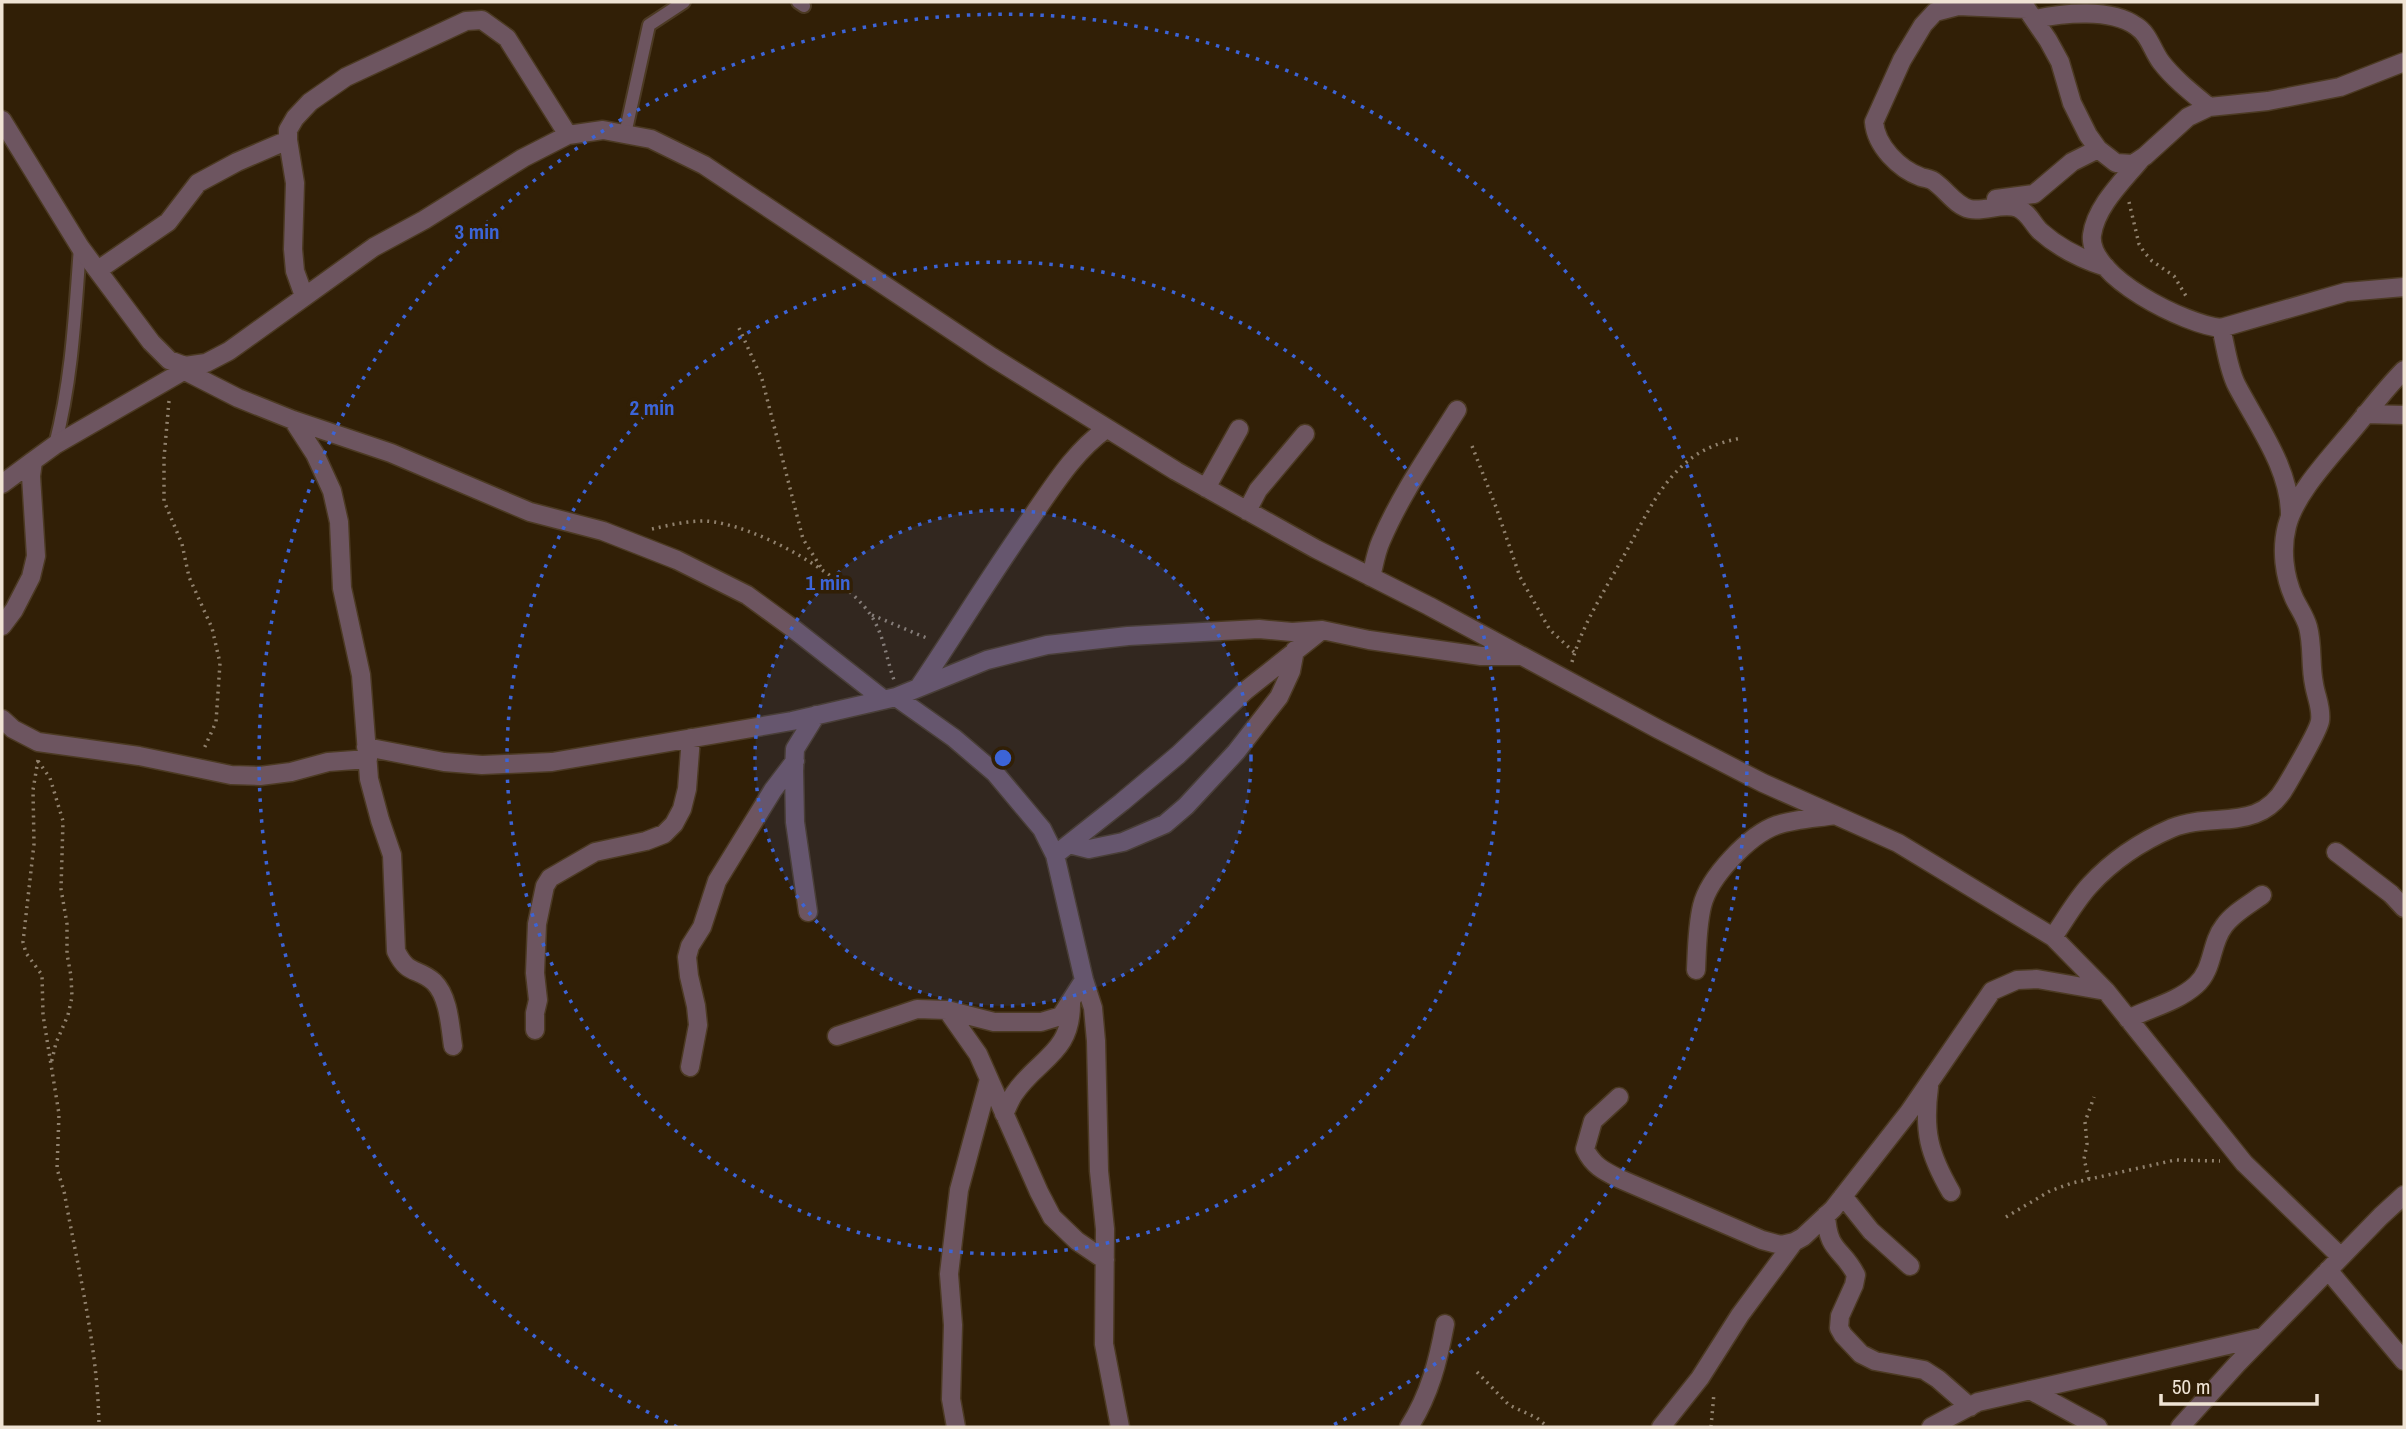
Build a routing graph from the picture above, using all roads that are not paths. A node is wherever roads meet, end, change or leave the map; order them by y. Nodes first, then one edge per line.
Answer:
1 (684, 2) edge
2 (2028, 10) edge
3 (2404, 62) edge
4 (2209, 107) junction
5 (2, 120) edge
6 (625, 134) junction
7 (568, 135) junction
8 (288, 140) junction
9 (2098, 149) junction
10 (2141, 159) junction
11 (1978, 209) junction
12 (80, 247) junction
13 (2106, 267) junction
14 (98, 270) junction
15 (2404, 287) edge
16 (304, 296) junction
17 (2213, 327) junction
18 (190, 368) junction
19 (2404, 370) edge
20 (1457, 410) dead end
21 (2365, 414) junction
22 (2404, 415) edge
23 (292, 420) junction
24 (1107, 429) junction
25 (1238, 429) dead end
26 (1305, 434) dead end
27 (55, 445) junction
28 (33, 461) junction
29 (2, 484) edge
30 (1206, 488) junction
31 (1247, 511) junction
32 (2290, 517) junction
33 (1371, 577) junction
34 (2, 626) edge
35 (1322, 630) junction
36 (1295, 650) junction
37 (1523, 657) junction
38 (919, 687) junction
39 (892, 697) junction
40 (816, 715) junction
41 (2, 719) edge
42 (691, 738) junction
43 (367, 753) junction
44 (795, 761) junction
45 (1835, 815) junction
46 (1062, 849) junction
47 (2336, 852) dead end
48 (2262, 895) dead end
49 (2404, 908) edge
50 (808, 912) dead end
51 (2053, 937) junction
52 (1696, 970) dead end
53 (1084, 980) junction
54 (2106, 991) junction
55 (1070, 1002) junction
56 (947, 1010) junction
57 (2128, 1019) junction
58 (535, 1030) dead end
59 (837, 1035) dead end
60 (453, 1046) dead end
61 (690, 1067) dead end
62 (989, 1079) junction
63 (1929, 1083) junction
64 (1619, 1097) dead end
65 (1004, 1114) junction
66 (1951, 1192) dead end
67 (2404, 1195) edge
68 (1843, 1196) junction
69 (1826, 1214) junction
70 (1794, 1242) junction
71 (1105, 1260) junction
72 (2334, 1263) junction
73 (1910, 1266) dead end
74 (1445, 1324) dead end
75 (2263, 1337) junction
76 (2404, 1361) edge
77 (2030, 1390) junction
78 (1970, 1407) junction
79 (956, 1427) edge
80 (1120, 1427) edge
81 (1409, 1427) edge
82 (1661, 1427) edge
83 (1931, 1427) edge
84 (2098, 1427) edge
85 (2179, 1427) edge

1 - 6 lane
2 - 4 street
2 - 9 street
2 - 11 street
3 - 4 street
4 - 10 street
5 - 12 street
6 - 7 street
6 - 24 street
7 - 8 street
7 - 16 street
8 - 14 street
8 - 16 street
9 - 10 street
9 - 11 street
10 - 13 street
11 - 13 street
12 - 14 street
12 - 27 lane
13 - 17 street
14 - 18 street
15 - 17 street
16 - 18 street
17 - 32 street
18 - 23 street
18 - 27 street
19 - 21 street
20 - 33 street
21 - 22 street
21 - 32 street
23 - 39 street
23 - 43 street
24 - 30 street
24 - 38 street
25 - 30 street
26 - 31 street
27 - 28 street
28 - 29 street
28 - 34 street
30 - 31 street
31 - 33 street
32 - 51 street
33 - 37 street
35 - 36 street
35 - 37 street
35 - 38 street
36 - 46 street
36 - 46 street
37 - 45 street
38 - 39 street
39 - 40 street
39 - 46 street
40 - 42 street
40 - 44 street
41 - 43 street
42 - 43 street
42 - 58 street
43 - 60 street
44 - 50 street
44 - 61 street
45 - 51 street
45 - 52 street
46 - 53 street
47 - 49 street
48 - 57 street
51 - 54 street
53 - 55 street
53 - 71 street
54 - 57 street
54 - 63 street
55 - 56 street
55 - 65 street
56 - 59 street
56 - 62 street
57 - 72 street
62 - 65 street
62 - 79 street
63 - 66 street
63 - 68 street
64 - 70 street
65 - 71 street
67 - 72 street
68 - 69 street
68 - 73 street
69 - 70 street
69 - 78 street
70 - 82 street
71 - 80 street
72 - 75 street
72 - 76 street
74 - 81 street
75 - 77 street
75 - 85 street
77 - 78 street
77 - 84 street
78 - 83 street

